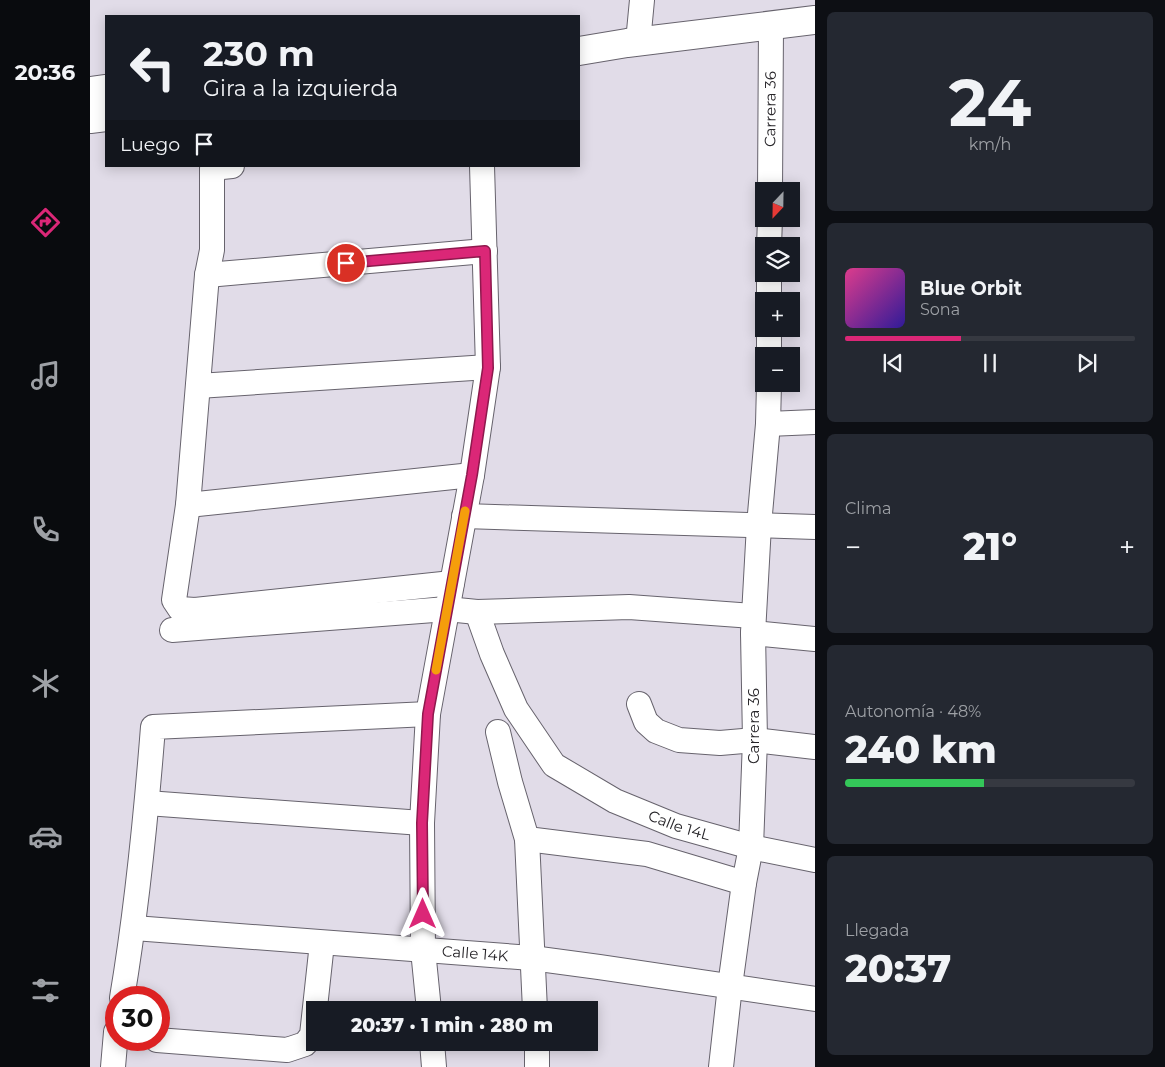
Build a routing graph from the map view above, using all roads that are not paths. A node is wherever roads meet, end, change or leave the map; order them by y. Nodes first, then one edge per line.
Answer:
1 (642, 0) edge
2 (815, 20) edge
3 (771, 26) junction
4 (580, 43) edge
5 (633, 43) junction
6 (580, 51) edge
7 (105, 89) edge
8 (90, 91) edge
9 (105, 117) edge
10 (90, 119) edge
11 (222, 167) edge
12 (482, 167) edge
13 (770, 182) edge
14 (485, 251) junction
15 (208, 275) junction
16 (488, 368) junction
17 (198, 386) junction
18 (769, 392) edge
19 (815, 422) edge
20 (768, 424) junction
21 (472, 475) junction
22 (188, 505) junction
23 (464, 516) junction
24 (759, 525) junction
25 (815, 527) edge
26 (452, 583) junction
27 (447, 610) junction
28 (477, 612) junction
29 (753, 625) junction
30 (172, 630) dead end
31 (815, 638) edge
32 (638, 704) dead end
33 (428, 714) junction
34 (498, 732) dead end
35 (755, 740) junction
36 (815, 747) edge
37 (147, 803) junction
38 (422, 823) junction
39 (527, 839) junction
40 (751, 847) junction
41 (815, 860) edge
42 (744, 883) junction
43 (134, 928) junction
44 (322, 943) junction
45 (423, 950) junction
46 (532, 958) junction
47 (124, 986) edge
48 (730, 986) junction
49 (815, 999) edge
50 (428, 1001) edge
51 (534, 1001) edge
52 (170, 1041) edge
53 (114, 1051) edge
54 (433, 1051) edge
55 (537, 1051) edge
56 (113, 1067) edge
57 (434, 1067) edge
58 (537, 1067) edge
59 (721, 1067) edge

1 - 5 street
2 - 3 highway
3 - 5 highway
3 - 13 street, Carrera 36
4 - 5 highway
5 - 6 highway
7 - 8 highway
9 - 10 highway
11 - 15 street
12 - 14 street
14 - 15 street
14 - 16 street
15 - 17 street
16 - 17 street
16 - 21 street
17 - 22 street
18 - 20 street, Carrera 36
19 - 20 street
20 - 24 street, Carrera 36
21 - 22 street
21 - 23 street
22 - 26 street
23 - 24 street
23 - 26 street
24 - 25 street
24 - 29 street, Carrera 36
26 - 27 street
27 - 28 street
27 - 30 street
27 - 33 street
28 - 29 street
28 - 40 street, Calle 14L
29 - 31 street
29 - 35 street, Carrera 36
32 - 35 street
33 - 37 street
33 - 38 street
34 - 39 street
35 - 36 street
35 - 40 street, Carrera 36
37 - 38 street
37 - 43 street
38 - 45 street
39 - 42 street
39 - 46 street
40 - 41 street, Calle 14L
40 - 42 street, Carrera 36
42 - 48 street, Carrera 36
43 - 44 street, Calle 14K
43 - 47 street
44 - 45 street, Calle 14K
44 - 52 street
45 - 46 street, Calle 14K
45 - 50 street
46 - 48 street, Calle 14K
46 - 51 street
48 - 49 street, Calle 14K
48 - 59 street, Carrera 36
53 - 56 street
54 - 57 street
55 - 58 street

